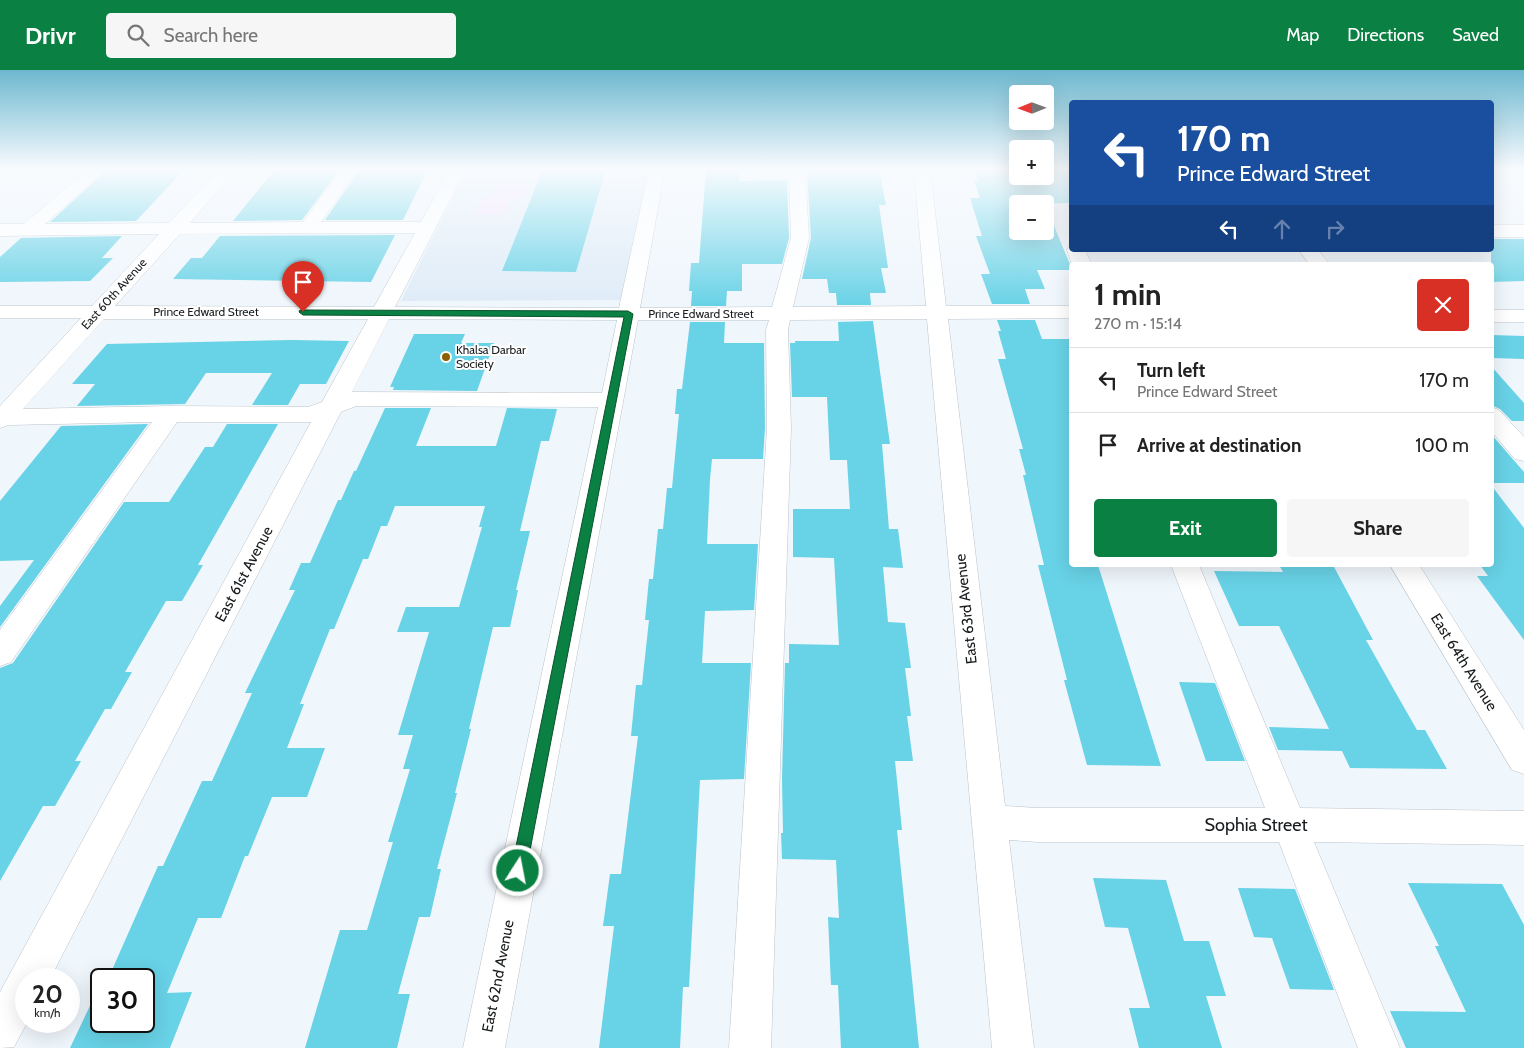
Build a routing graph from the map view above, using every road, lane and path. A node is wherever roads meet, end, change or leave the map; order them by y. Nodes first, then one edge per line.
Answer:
1 (46, 215) edge
2 (187, 215) edge
3 (318, 215) edge
4 (434, 215) edge
5 (648, 215) edge
6 (799, 215) edge
7 (926, 215) edge
8 (427, 227) junction
9 (175, 228) junction
10 (308, 228) junction
11 (0, 230) edge
12 (28, 230) junction
13 (1494, 230) edge
14 (1524, 231) edge
15 (1310, 252) edge
16 (1318, 262) edge
17 (98, 311) junction
18 (0, 312) edge
19 (382, 312) junction
20 (1069, 312) edge
21 (936, 313) junction
22 (628, 314) junction
23 (780, 314) junction
24 (1494, 316) edge
25 (1524, 316) edge
26 (610, 400) junction
27 (333, 406) junction
28 (170, 414) junction
29 (1, 418) edge
30 (1494, 418) edge
31 (1524, 453) edge
32 (1186, 567) edge
33 (1405, 567) edge
34 (0, 653) edge
35 (1524, 759) edge
36 (989, 822) junction
37 (1290, 825) junction
38 (1524, 828) edge
39 (35, 968) edge
40 (15, 1005) edge
41 (0, 1033) edge
42 (484, 1048) edge
43 (750, 1048) edge
44 (1013, 1048) edge
45 (1379, 1048) edge

1 - 12 street
2 - 9 street, East 60th Avenue
3 - 10 street
4 - 8 street, East 61st Avenue
5 - 22 street, East 62nd Avenue
6 - 23 street
7 - 21 street, East 63rd Avenue
8 - 10 street
8 - 19 street, East 61st Avenue
9 - 10 street
9 - 12 street
9 - 17 street, East 60th Avenue
11 - 12 street
13 - 14 street
15 - 16 street
17 - 18 street, Prince Edward Street
17 - 19 street, Prince Edward Street
17 - 29 street, East 60th Avenue
19 - 22 street, Prince Edward Street
19 - 27 street, East 61st Avenue
20 - 21 street, Prince Edward Street
21 - 23 street, Prince Edward Street
21 - 36 street, East 63rd Avenue
22 - 23 street, Prince Edward Street
22 - 26 street, East 62nd Avenue
23 - 43 street
24 - 25 street
26 - 27 street
26 - 42 street, East 62nd Avenue
27 - 28 street
27 - 39 street, East 61st Avenue
28 - 29 street
28 - 34 street
30 - 31 street
32 - 37 street
33 - 35 street, East 64th Avenue
36 - 37 street, Sophia Street
36 - 44 street, East 63rd Avenue
37 - 38 street, Sophia Street
37 - 45 street
40 - 41 street

